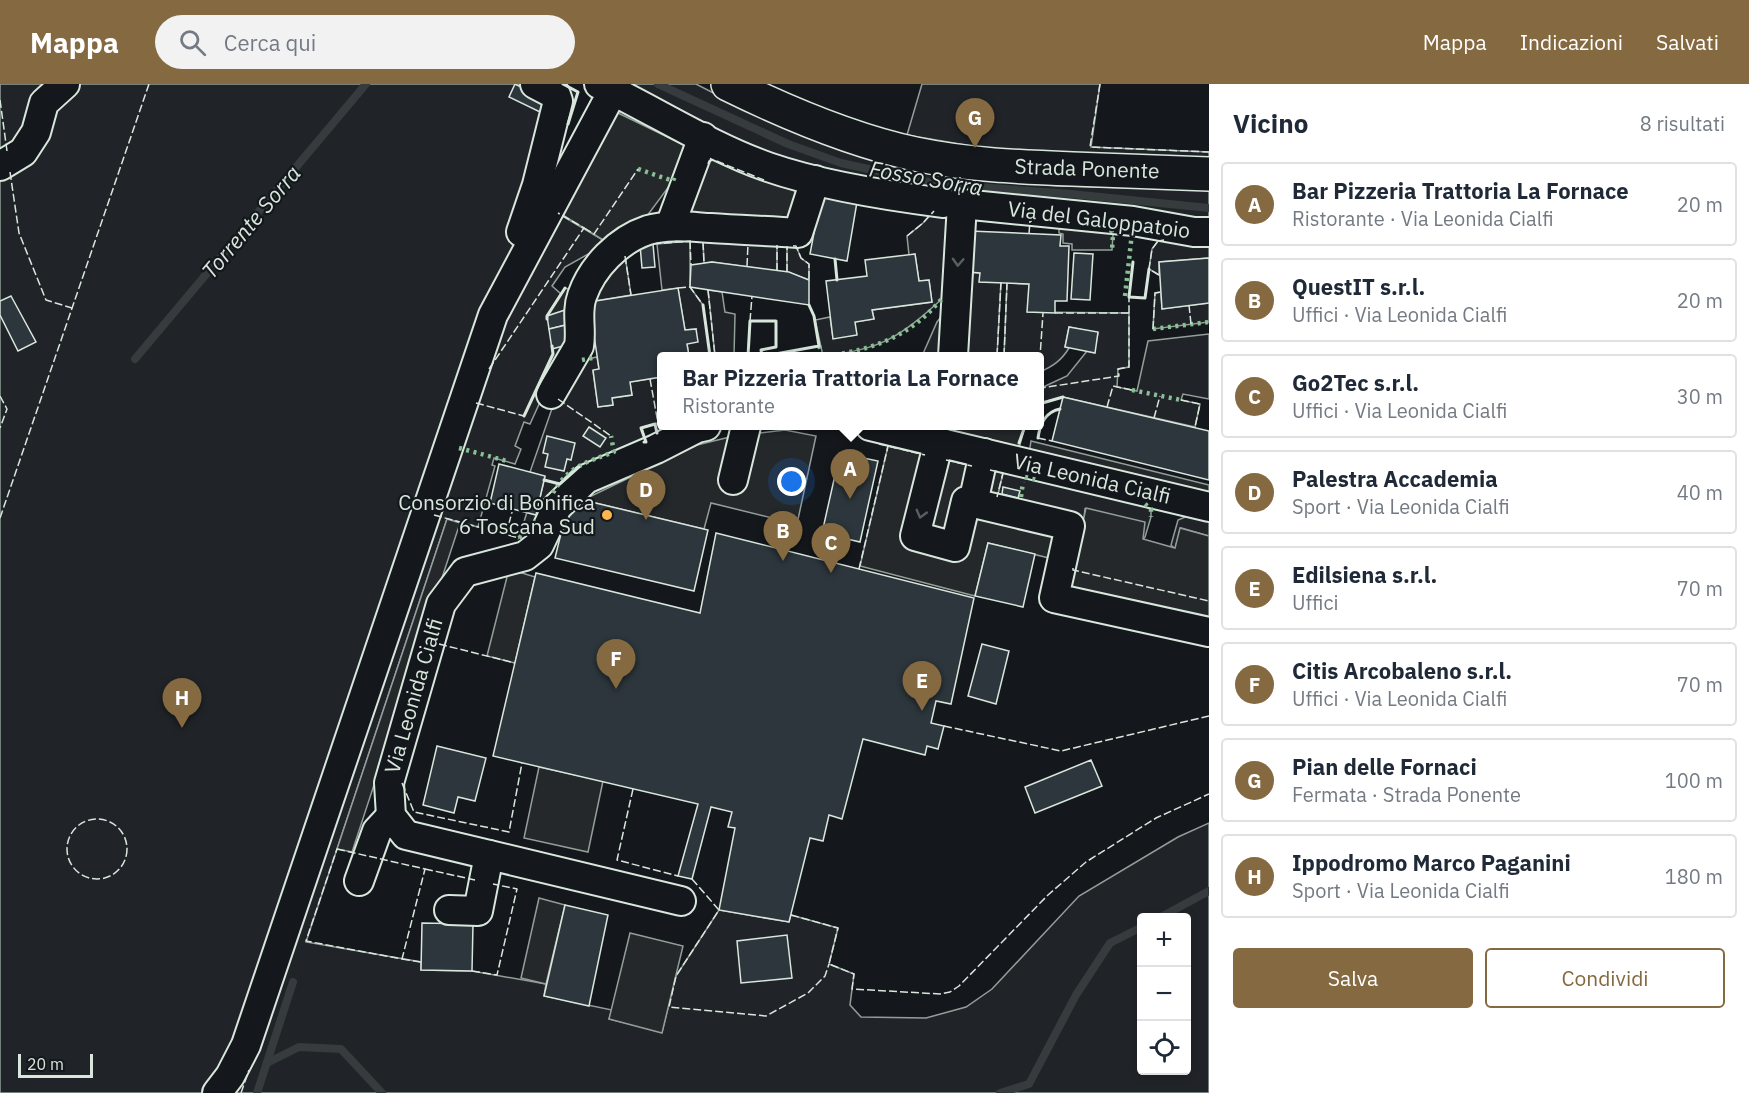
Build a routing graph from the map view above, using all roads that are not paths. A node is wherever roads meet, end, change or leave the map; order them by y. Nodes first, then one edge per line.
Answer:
1 (65, 84) edge
2 (535, 84) edge
3 (728, 84) edge
4 (610, 85) edge
5 (703, 137) junction
6 (0, 166) edge
7 (1209, 174) edge
8 (815, 180) junction
9 (944, 203) dead end
10 (670, 226) junction
11 (1209, 232) edge
12 (493, 315) junction
13 (953, 352) edge
14 (550, 394) dead end
15 (693, 430) edge
16 (745, 430) edge
17 (897, 430) edge
18 (945, 437) edge
19 (984, 453) junction
20 (733, 480) dead end
21 (973, 503) junction
22 (1209, 507) edge
23 (1209, 632) edge
24 (391, 816) junction
25 (489, 855) junction
26 (359, 881) dead end
27 (681, 901) dead end
28 (449, 910) dead end
29 (217, 1093) edge

1 - 6 street
2 - 12 street
3 - 7 main road, Strada Ponente
4 - 5 street
4 - 12 street
5 - 8 street
5 - 10 street
8 - 9 street
8 - 10 street
10 - 14 street
11 -> 13 street, Via del Galoppatoio
12 - 29 street
15 - 24 street, Via Leonida Cialfi
16 - 20 street
17 - 18 street, Via Leonida Cialfi
18 - 19 street, Via Leonida Cialfi
18 -> 21 street
19 - 21 street
19 - 22 street, Via Leonida Cialfi
21 - 23 street
24 - 25 street
24 - 26 street
25 - 27 street
25 - 28 street

